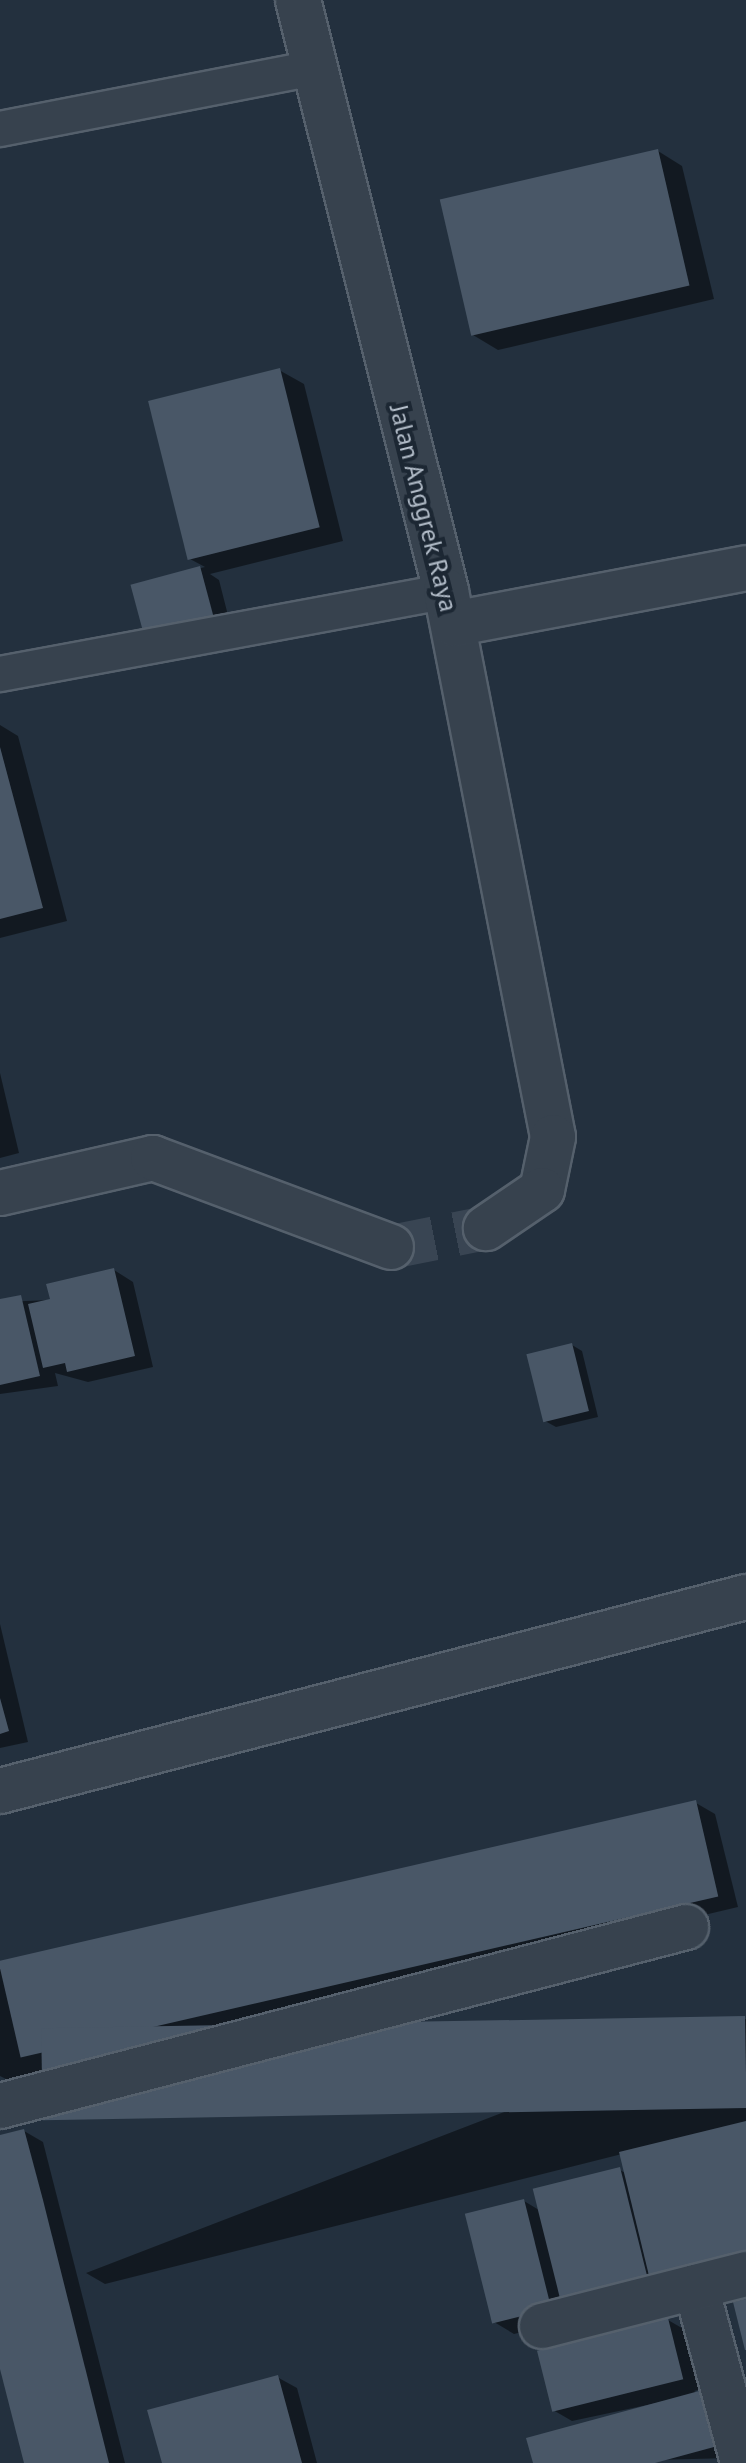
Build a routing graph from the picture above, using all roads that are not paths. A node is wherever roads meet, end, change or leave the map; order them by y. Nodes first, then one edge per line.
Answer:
1 (298, 0) edge
2 (315, 68) junction
3 (0, 129) edge
4 (746, 568) edge
5 (449, 607) junction
6 (0, 674) edge
7 (0, 1193) edge
8 (486, 1228) tunnel mouth
9 (391, 1247) tunnel mouth
10 (746, 1597) edge
11 (0, 1791) edge
12 (686, 1927) dead end
13 (0, 2106) edge
14 (746, 2274) edge
15 (696, 2287) junction
16 (542, 2326) dead end
17 (743, 2463) edge

1 - 2 street, Jalan Anggrek Raya
2 - 3 lane
2 - 5 street, Jalan Anggrek Raya
4 - 5 street
5 - 6 lane
5 - 8 street, Jalan Anggrek Raya
7 - 9 street
10 - 11 street
12 - 13 street
14 - 15 street
15 - 16 street
15 - 17 street

